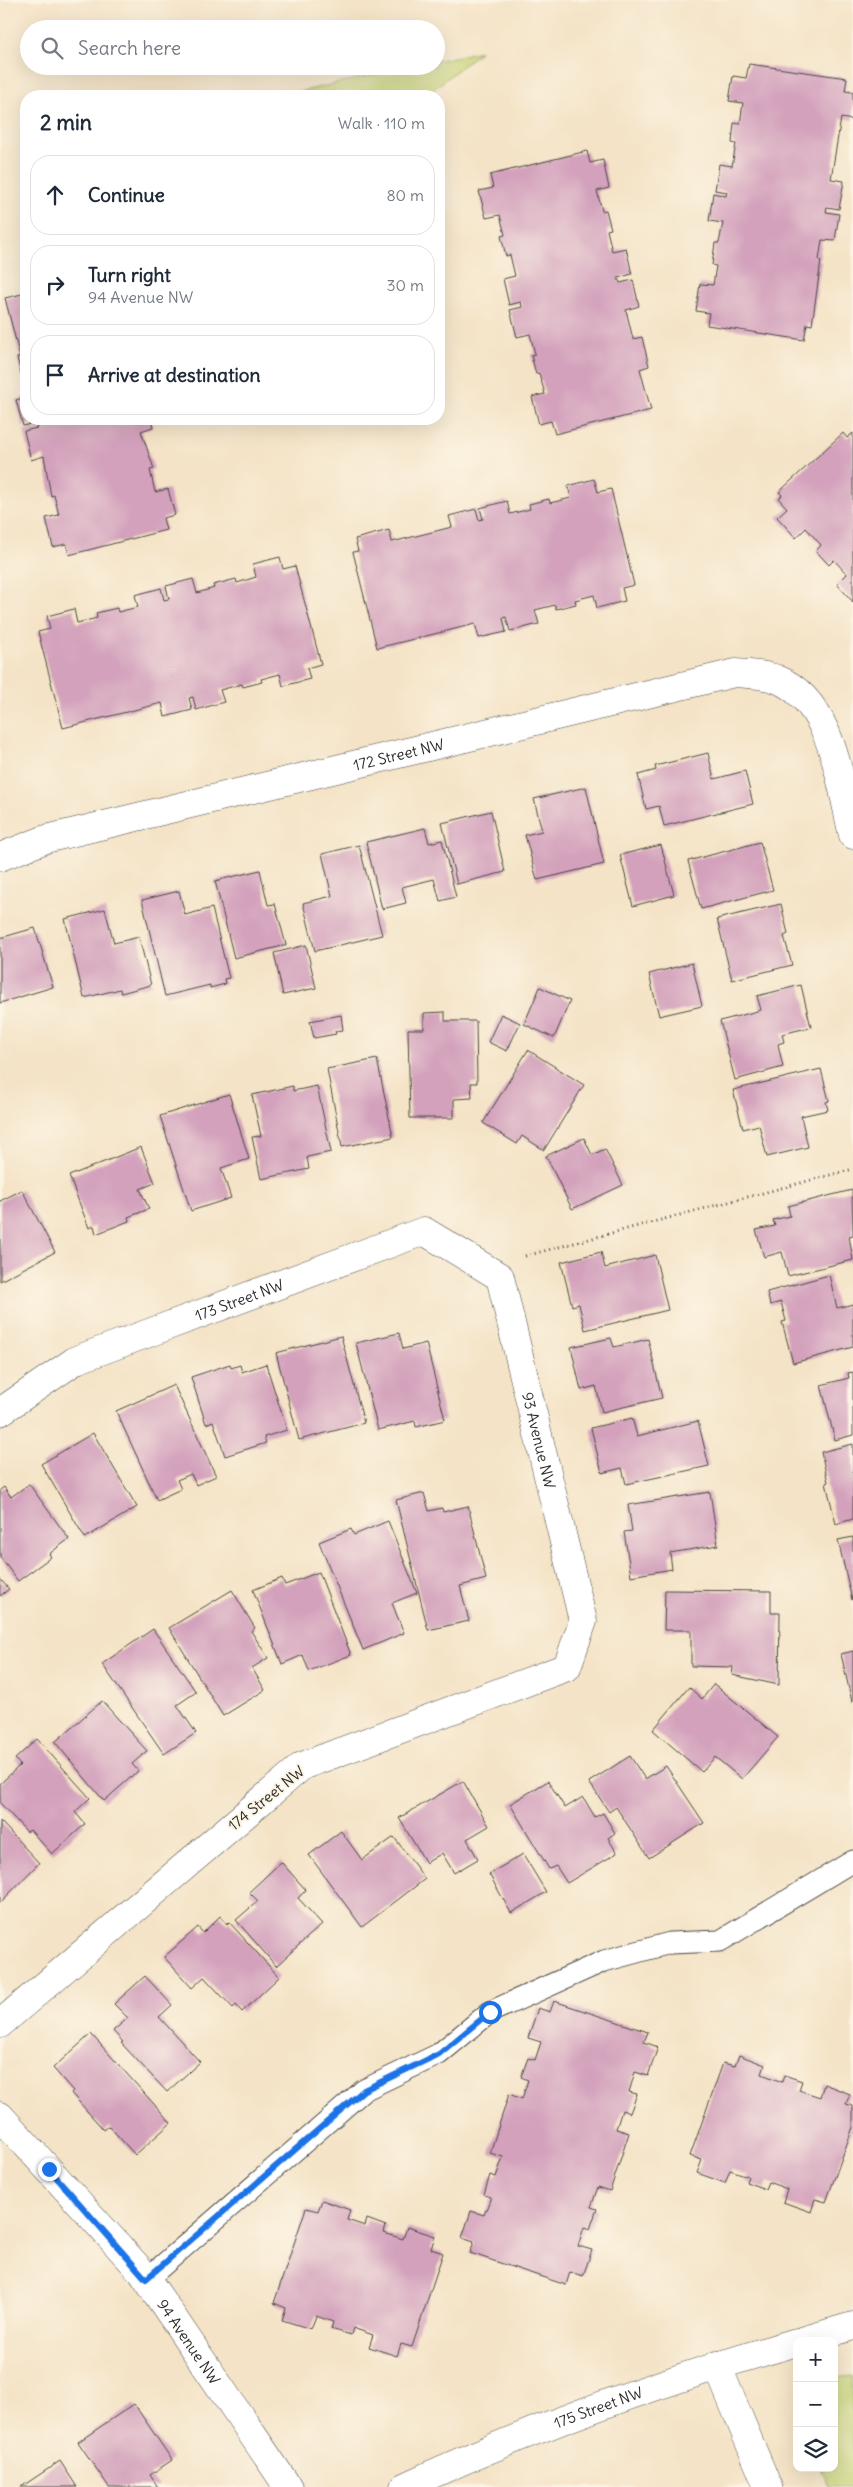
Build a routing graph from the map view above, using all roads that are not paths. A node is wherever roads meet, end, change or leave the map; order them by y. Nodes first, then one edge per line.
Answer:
1 (853, 835) edge
2 (0, 857) edge
3 (484, 1267) joint
4 (0, 1412) edge
5 (583, 1622) joint
6 (853, 1861) edge
7 (0, 2024) edge
8 (0, 2116) edge
9 (146, 2279) junction
10 (853, 2326) edge
11 (816, 2337) edge
12 (793, 2343) edge
13 (717, 2365) junction
14 (288, 2487) edge
15 (404, 2487) edge
16 (768, 2487) edge

1 - 2 street, 172 Street NW
3 - 4 street, 173 Street NW
3 - 5 street, 93 Avenue NW
5 - 7 street, 174 Street NW
6 - 9 lane
8 - 9 street, 94 Avenue NW
9 - 14 street, 94 Avenue NW
10 - 11 street
12 - 13 street, 175 Street NW
13 - 15 street, 175 Street NW
13 - 16 street

